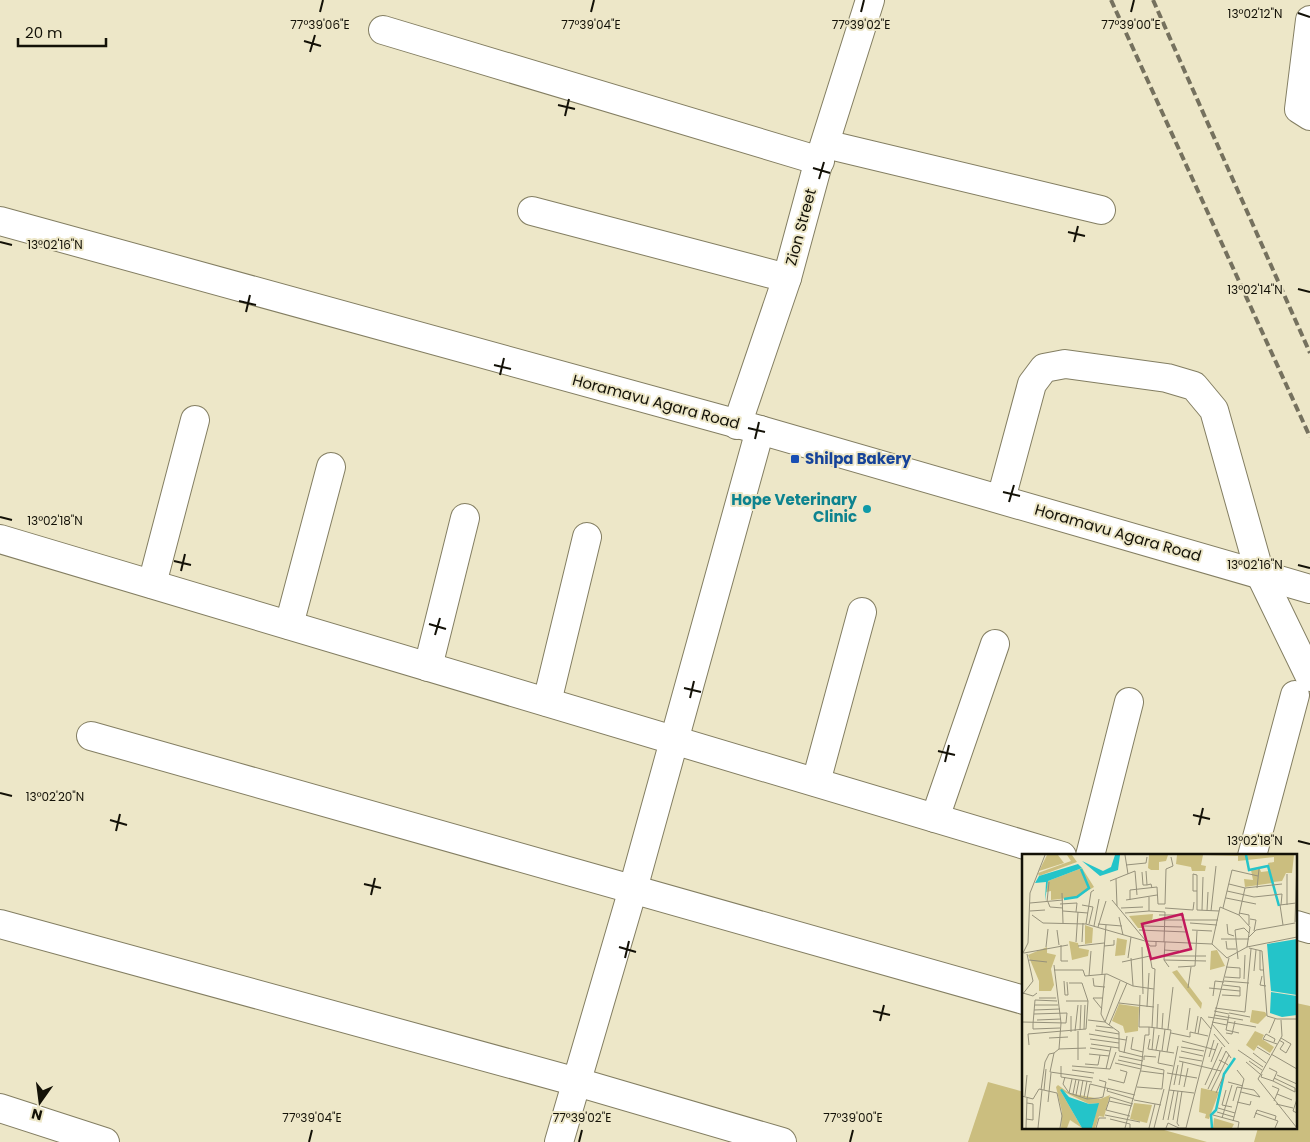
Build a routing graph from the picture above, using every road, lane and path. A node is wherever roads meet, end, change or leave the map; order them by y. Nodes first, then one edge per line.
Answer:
1 (870, 0) edge
2 (1310, 20) edge
3 (383, 30) dead end
4 (1310, 116) edge
5 (822, 153) junction
6 (1101, 210) dead end
7 (532, 211) dead end
8 (0, 221) edge
9 (787, 278) junction
10 (195, 420) dead end
11 (749, 428) junction
12 (331, 467) dead end
13 (1001, 499) junction
14 (465, 518) dead end
15 (588, 536) dead end
16 (0, 539) edge
17 (1260, 574) junction
18 (152, 584) junction
19 (1310, 588) edge
20 (862, 612) dead end
21 (289, 625) junction
22 (995, 644) dead end
23 (428, 666) junction
24 (1302, 686) edge
25 (547, 702) junction
26 (1129, 702) dead end
27 (91, 736) dead end
28 (674, 740) junction
29 (816, 782) junction
30 (935, 818) junction
31 (1055, 854) edge
32 (1091, 854) edge
33 (1253, 854) edge
34 (632, 889) junction
35 (0, 924) edge
36 (1022, 999) edge
37 (577, 1082) junction
38 (0, 1108) edge
39 (106, 1142) edge
40 (560, 1142) edge
41 (782, 1142) edge

1 - 5 street, Zion Street
2 - 4 street
3 - 5 street
5 - 6 street
5 - 9 street, Zion Street
7 - 9 street
8 - 11 street, Horamavu Agara Road
9 - 11 street, Zion Street
10 - 18 street
11 - 13 street, Horamavu Agara Road
11 - 28 street, Zion Street
12 - 21 street
13 - 17 street, Horamavu Agara Road
13 - 17 street
14 - 23 street
15 - 25 street
16 - 18 street
17 - 19 street, Horamavu Agara Road
17 - 24 street
18 - 21 street
20 - 29 street
21 - 23 street
22 - 30 street
23 - 25 street
24 - 33 street
25 - 28 street
26 - 32 street
27 - 34 street
28 - 29 street
28 - 34 street, Zion Street
29 - 30 street
30 - 31 street
34 - 36 street
34 - 37 street, Zion Street
35 - 37 street
37 - 40 street, Zion Street
37 - 41 street
38 - 39 street

